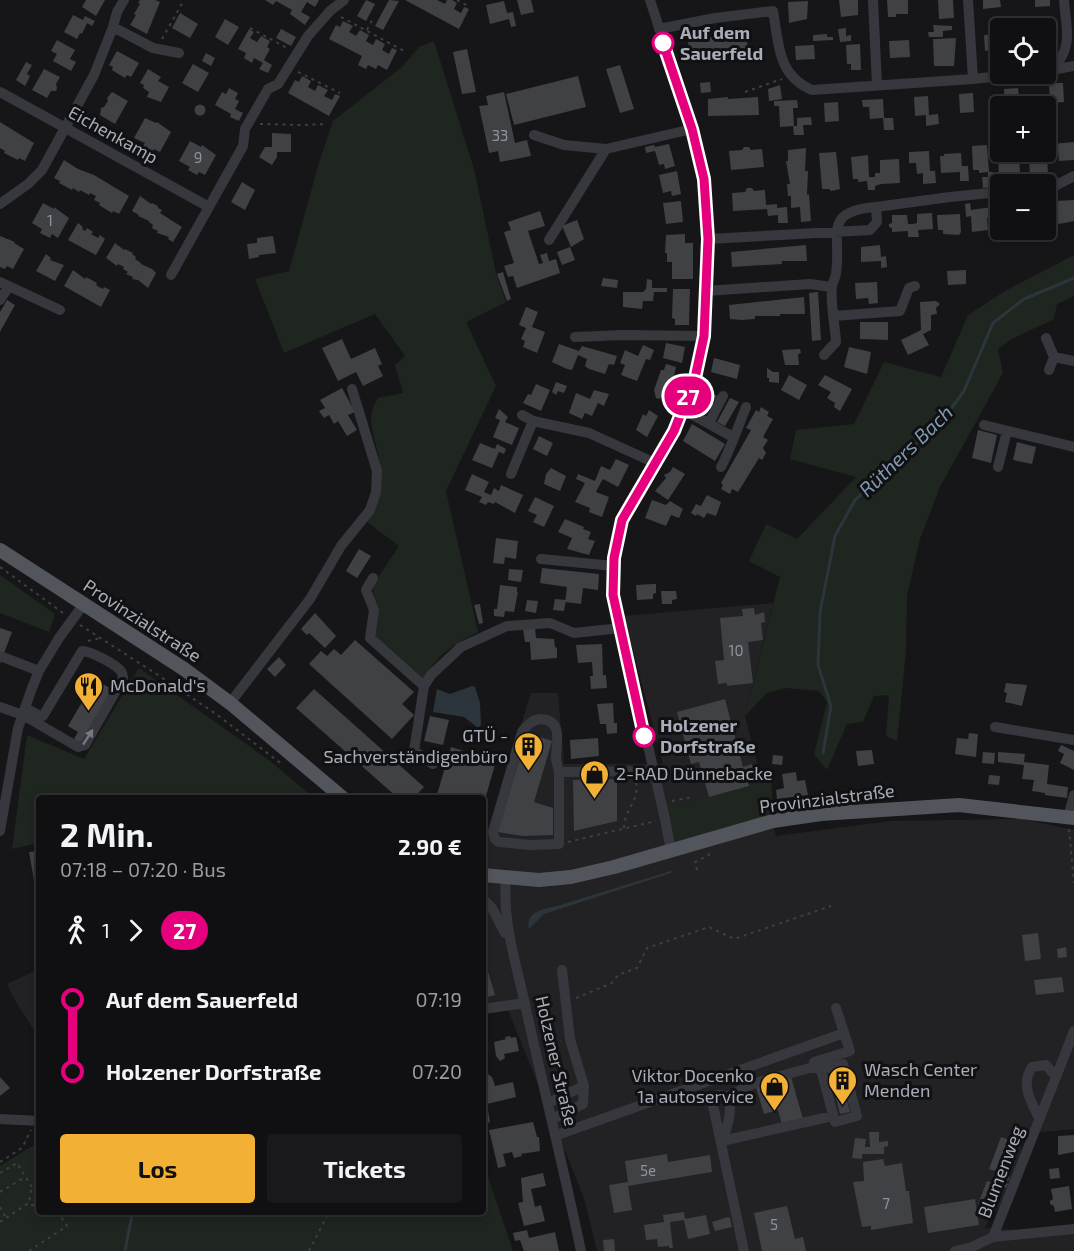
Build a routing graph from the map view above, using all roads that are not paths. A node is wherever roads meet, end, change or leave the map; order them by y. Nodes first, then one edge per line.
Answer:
1 (124, 0) edge
2 (344, 0) edge
3 (650, 0) edge
4 (873, 0) edge
5 (968, 0) edge
6 (1064, 0) edge
7 (772, 5) edge
8 (113, 27) junction
9 (659, 29) junction
10 (1071, 48) edge
11 (179, 53) dead end
12 (1056, 65) edge
13 (1074, 66) edge
14 (1056, 69) edge
15 (990, 77) edge
16 (973, 79) junction
17 (877, 85) junction
18 (0, 92) edge
19 (65, 127) junction
20 (692, 129) junction
21 (534, 135) dead end
22 (606, 149) junction
23 (1074, 176) edge
24 (1056, 185) edge
25 (990, 193) edge
26 (0, 204) edge
27 (209, 207) junction
28 (876, 207) junction
29 (836, 233) junction
30 (708, 239) junction
31 (549, 240) dead end
32 (171, 275) dead end
33 (8, 286) edge
34 (915, 286) dead end
35 (832, 287) junction
36 (706, 291) junction
37 (0, 300) edge
38 (60, 310) dead end
39 (834, 316) junction
40 (704, 336) junction
41 (575, 337) dead end
42 (1046, 338) dead end
43 (824, 356) dead end
44 (1054, 357) junction
45 (1074, 361) edge
46 (1049, 370) dead end
47 (352, 388) dead end
48 (723, 396) dead end
49 (747, 407) dead end
50 (684, 410) junction
51 (522, 415) dead end
52 (533, 421) junction
53 (709, 423) junction
54 (984, 425) dead end
55 (1007, 431) junction
56 (733, 437) junction
57 (1074, 447) edge
58 (655, 463) junction
59 (721, 467) dead end
60 (998, 467) dead end
61 (511, 474) dead end
62 (0, 550) edge
63 (542, 560) dead end
64 (614, 566) junction
65 (373, 578) dead end
66 (83, 605) junction
67 (621, 628) junction
68 (0, 656) edge
69 (39, 671) junction
70 (424, 686) junction
71 (230, 703) junction
72 (0, 707) edge
73 (24, 711) junction
74 (995, 727) dead end
75 (1074, 740) edge
76 (433, 764) dead end
77 (653, 771) junction
78 (559, 772) junction
79 (339, 795) edge
80 (1074, 795) edge
81 (1071, 818) edge
82 (0, 831) edge
83 (670, 851) junction
84 (486, 875) edge
85 (506, 878) junction
86 (486, 902) edge
87 (509, 941) junction
88 (562, 970) dead end
89 (525, 1003) junction
90 (836, 1008) dead end
91 (486, 1009) edge
92 (1074, 1031) edge
93 (844, 1033) junction
94 (817, 1068) junction
95 (1056, 1077) junction
96 (584, 1086) junction
97 (729, 1096) junction
98 (548, 1103) junction
99 (833, 1116) junction
100 (1039, 1118) junction
101 (0, 1119) edge
102 (552, 1119) junction
103 (36, 1122) edge
104 (557, 1135) junction
105 (722, 1141) junction
106 (1074, 1229) edge
107 (993, 1238) junction
108 (581, 1251) edge
109 (744, 1251) edge
110 (955, 1251) edge

1 - 8 street
2 - 27 street
3 - 9 street
4 - 17 street
5 - 16 street
6 - 10 street
7 - 9 street
7 - 17 street
8 - 11 street
8 - 19 street
9 - 20 street
10 - 12 street
13 - 14 street
15 - 16 street
16 - 17 street
18 - 19 street, Eichenkamp
19 - 26 street
19 - 27 street, Eichenkamp
20 - 22 street
20 - 30 street
21 - 22 street
22 - 31 street
23 - 24 street
25 - 28 street
27 - 32 street
28 - 29 street
28 - 29 street
29 - 30 street
29 - 35 street
30 - 36 street
33 - 37 street
33 - 38 street
34 - 39 street
35 - 36 street
35 - 39 street
36 - 40 street
39 - 43 street
40 - 41 street
40 - 50 street
42 - 44 street
44 - 45 street
44 - 46 street
47 - 71 street
48 - 53 street
49 - 56 street
50 - 53 street
50 - 58 street
51 - 52 street
52 - 58 street
52 - 61 street
53 - 56 street
54 - 55 street
55 - 57 street
55 - 60 street
56 - 59 street
58 - 64 street
62 - 66 main road, Provinzialstraße
63 - 64 street
64 - 67 street
65 - 70 street
66 - 69 street
66 - 71 main road, Provinzialstraße
67 - 70 street
67 - 77 street
68 - 69 street
69 - 73 street
70 - 76 street
71 - 79 main road, Provinzialstraße
72 - 73 street
73 -> 73 street
73 - 82 street
74 - 75 street
77 - 78 street
77 - 83 street
78 - 78 street
80 - 81 street
81 - 83 main road, Provinzialstraße
83 - 85 main road, Provinzialstraße
84 - 85 main road, Provinzialstraße
85 - 87 street, Holzener Straße
86 - 87 street
87 - 89 street, Holzener Straße
88 - 96 street
89 - 91 street
89 - 98 street, Holzener Straße
90 - 93 street
92 - 95 street, Blumenweg
93 - 94 street
93 - 104 street
94 - 97 street
94 - 99 street
94 - 99 street
95 - 100 street, Blumenweg
95 - 100 street, Blumenweg
96 - 98 street
96 - 102 street
97 - 105 street
97 - 105 street
98 - 102 street, Holzener Straße
99 - 105 street
100 - 107 street, Blumenweg
101 - 103 street
102 - 104 street, Holzener Straße
104 - 108 street, Holzener Straße
105 - 109 street
106 - 107 street
107 - 110 street

